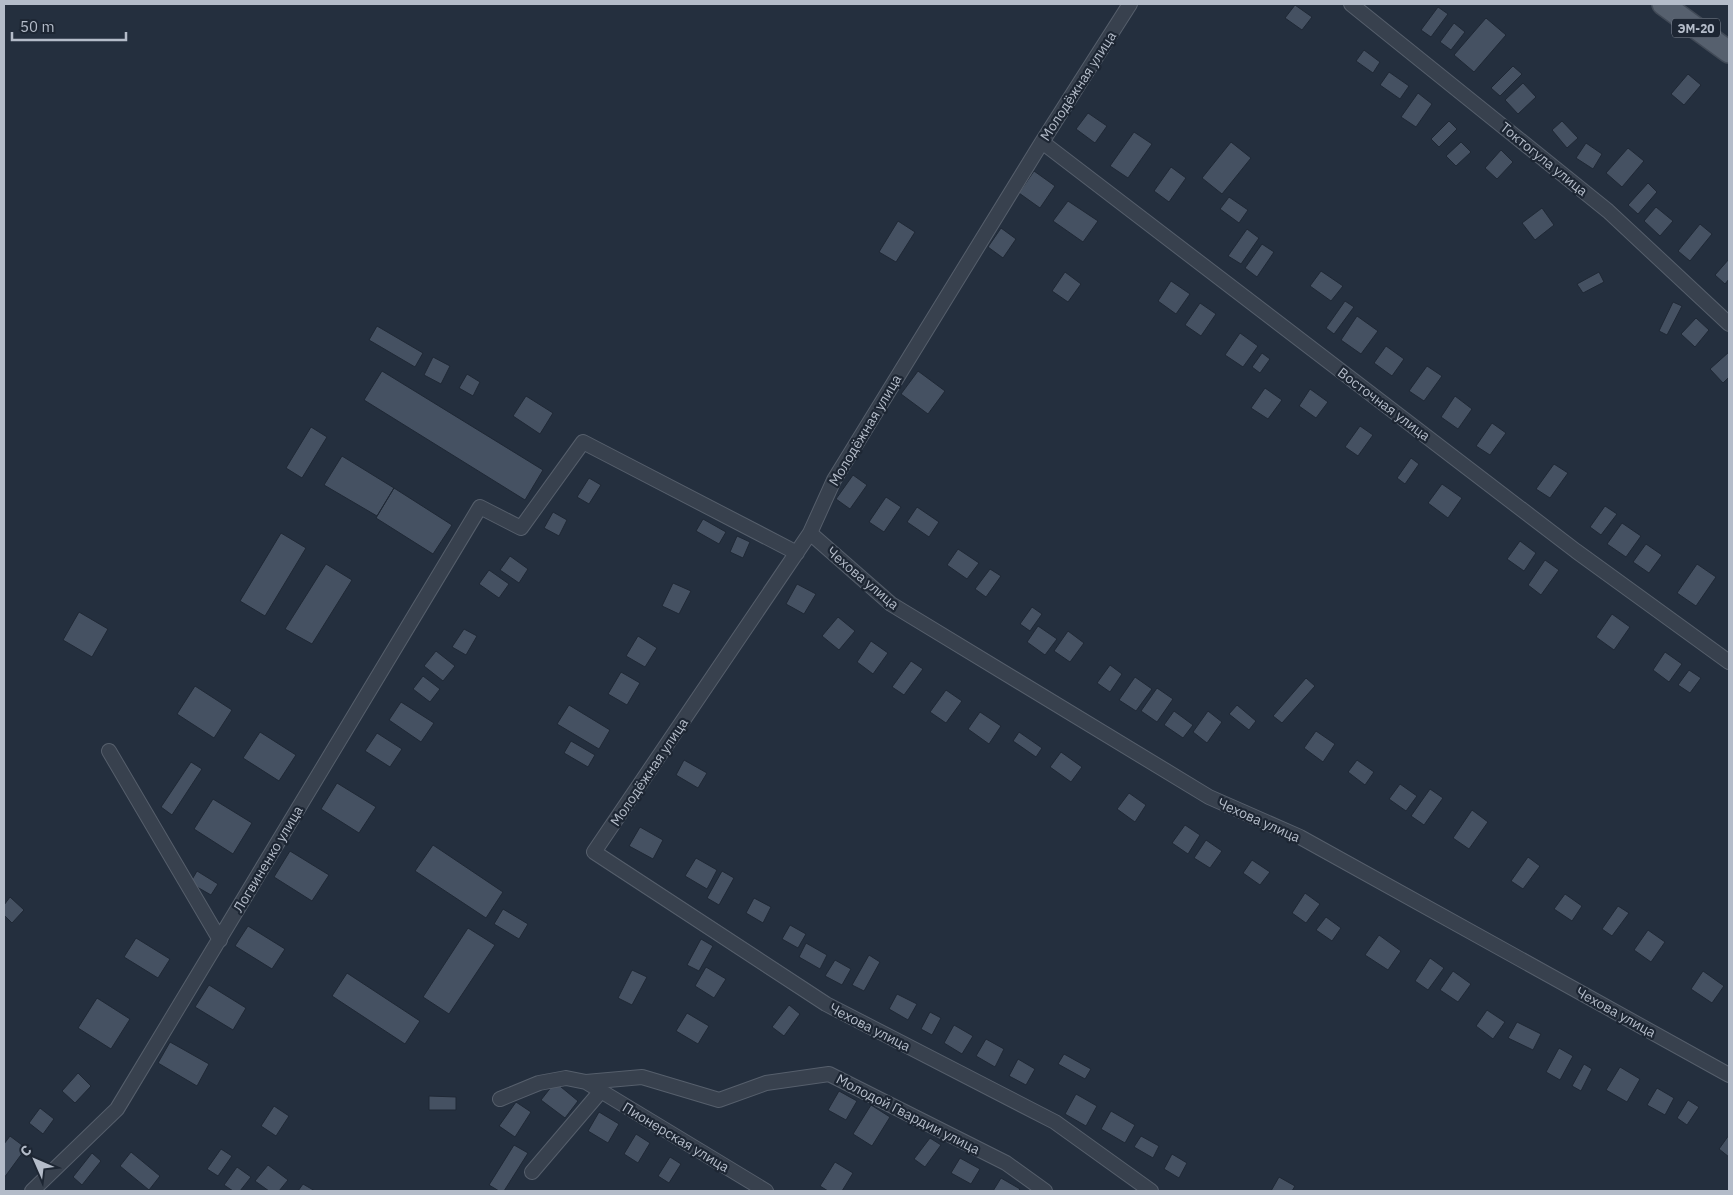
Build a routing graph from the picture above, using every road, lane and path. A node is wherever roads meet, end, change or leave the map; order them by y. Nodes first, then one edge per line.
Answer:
1 (1130, 4) edge
2 (1351, 4) edge
3 (1663, 4) edge
4 (1729, 52) edge
5 (1042, 142) junction
6 (1729, 324) edge
7 (810, 533) junction
8 (797, 553) junction
9 (1729, 662) edge
10 (108, 751) dead end
11 (594, 852) joint
12 (220, 940) junction
13 (1729, 1075) edge
14 (586, 1082) junction
15 (601, 1091) junction
16 (500, 1099) dead end
17 (532, 1172) dead end
18 (32, 1191) edge
19 (766, 1191) edge
20 (1045, 1191) edge
21 (1151, 1191) edge

1 - 5 street, Молодёжная улица
2 - 6 street, Токтогула улица
3 - 4 main road, ЭМ-20
5 - 7 street, Молодёжная улица
5 - 9 street, Восточная улица
7 - 8 street, Молодёжная улица
7 - 13 street, Чехова улица
8 - 11 street, Молодёжная улица
8 - 12 street, Логвиненко улица
10 - 12 street
11 - 21 street, Чехова улица
12 - 18 street, Логвиненко улица
14 - 15 street, Пионерская улица
14 - 16 street
14 - 20 street, Молодой Гвардии улица
15 - 17 street
15 - 19 street, Пионерская улица

